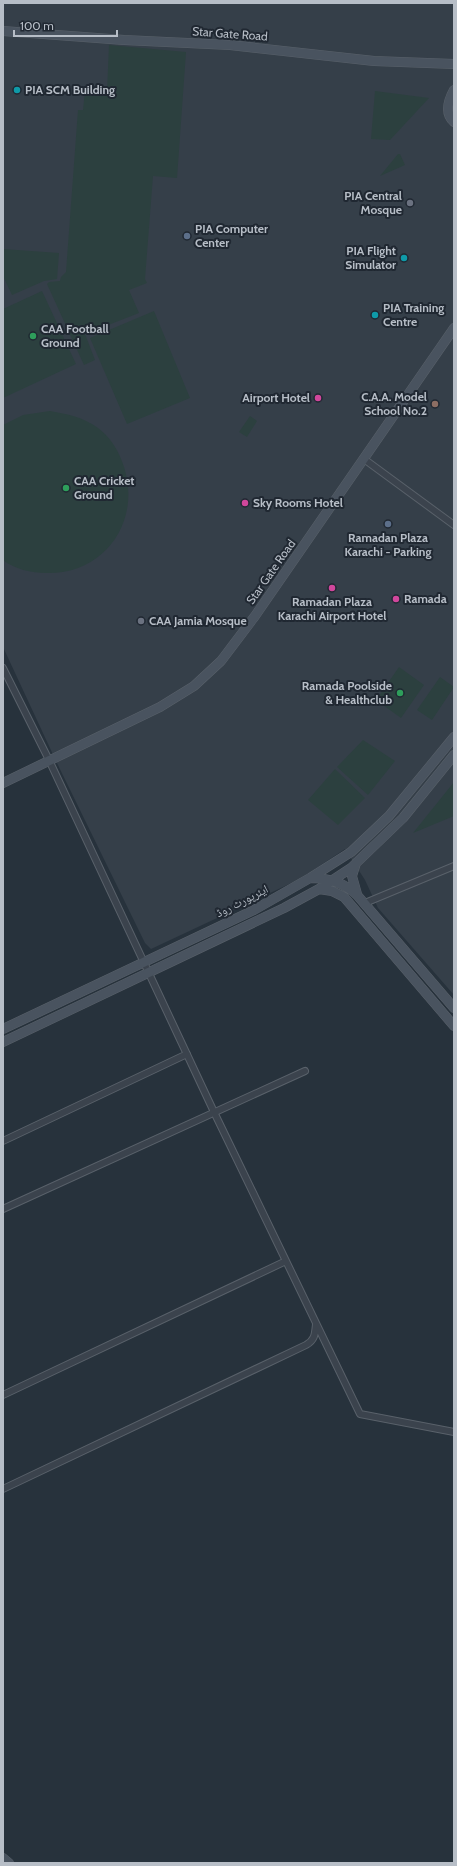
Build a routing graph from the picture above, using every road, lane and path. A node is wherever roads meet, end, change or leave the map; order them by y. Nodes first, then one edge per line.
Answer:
1 (3, 31) edge
2 (454, 64) edge
3 (454, 90) edge
4 (451, 110) edge
5 (454, 122) edge
6 (454, 328) edge
7 (364, 459) junction
8 (454, 525) edge
9 (3, 668) edge
10 (454, 737) edge
11 (454, 755) edge
12 (49, 760) junction
13 (3, 783) edge
14 (351, 852) junction
15 (356, 863) junction
16 (454, 866) edge
17 (344, 872) junction
18 (310, 878) junction
19 (332, 880) junction
20 (343, 884) junction
21 (319, 889) junction
22 (357, 895) junction
23 (344, 897) junction
24 (364, 903) junction
25 (144, 962) junction
26 (150, 972) junction
27 (454, 1008) edge
28 (454, 1026) edge
29 (3, 1029) edge
30 (3, 1042) edge
31 (187, 1054) junction
32 (305, 1071) dead end
33 (214, 1112) junction
34 (3, 1141) edge
35 (3, 1209) edge
36 (286, 1261) junction
37 (316, 1324) junction
38 (3, 1395) edge
39 (454, 1432) edge
40 (3, 1489) edge
41 (3, 1858) edge
42 (9, 1863) edge

1 - 2 main road, Star Gate Road
3 - 4 main road
4 - 5 main road
6 - 7 main road, Star Gate Road
7 - 8 street
7 - 12 main road, Star Gate Road
9 - 12 street
10 - 14 main road, ایئرپورٹ روڈ
11 - 15 main road, ایئرپورٹ روڈ
12 - 13 main road, Star Gate Road
12 - 25 street
14 - 17 main road
14 - 18 main road, ایئرپورٹ روڈ
15 - 17 main road, ایئرپورٹ روڈ
15 - 22 main road
16 - 24 street
17 - 19 main road, ایئرپورٹ روڈ
17 - 20 main road
18 - 19 main road
18 - 25 main road, ایئرپورٹ روڈ
19 - 20 main road
19 - 21 main road, ایئرپورٹ روڈ
20 - 22 main road
20 - 23 main road
21 - 23 main road
21 - 26 main road, ایئرپورٹ روڈ
22 - 24 main road
23 - 28 main road
24 - 27 main road
25 - 26 street
25 - 29 main road, ایئرپورٹ روڈ
26 - 30 main road, ایئرپورٹ روڈ
26 - 31 street
31 - 33 street
31 - 34 street
32 - 33 street
33 - 35 street
33 - 36 street
36 - 37 street
36 - 38 street
37 - 39 street
37 - 40 street
41 - 42 main road

